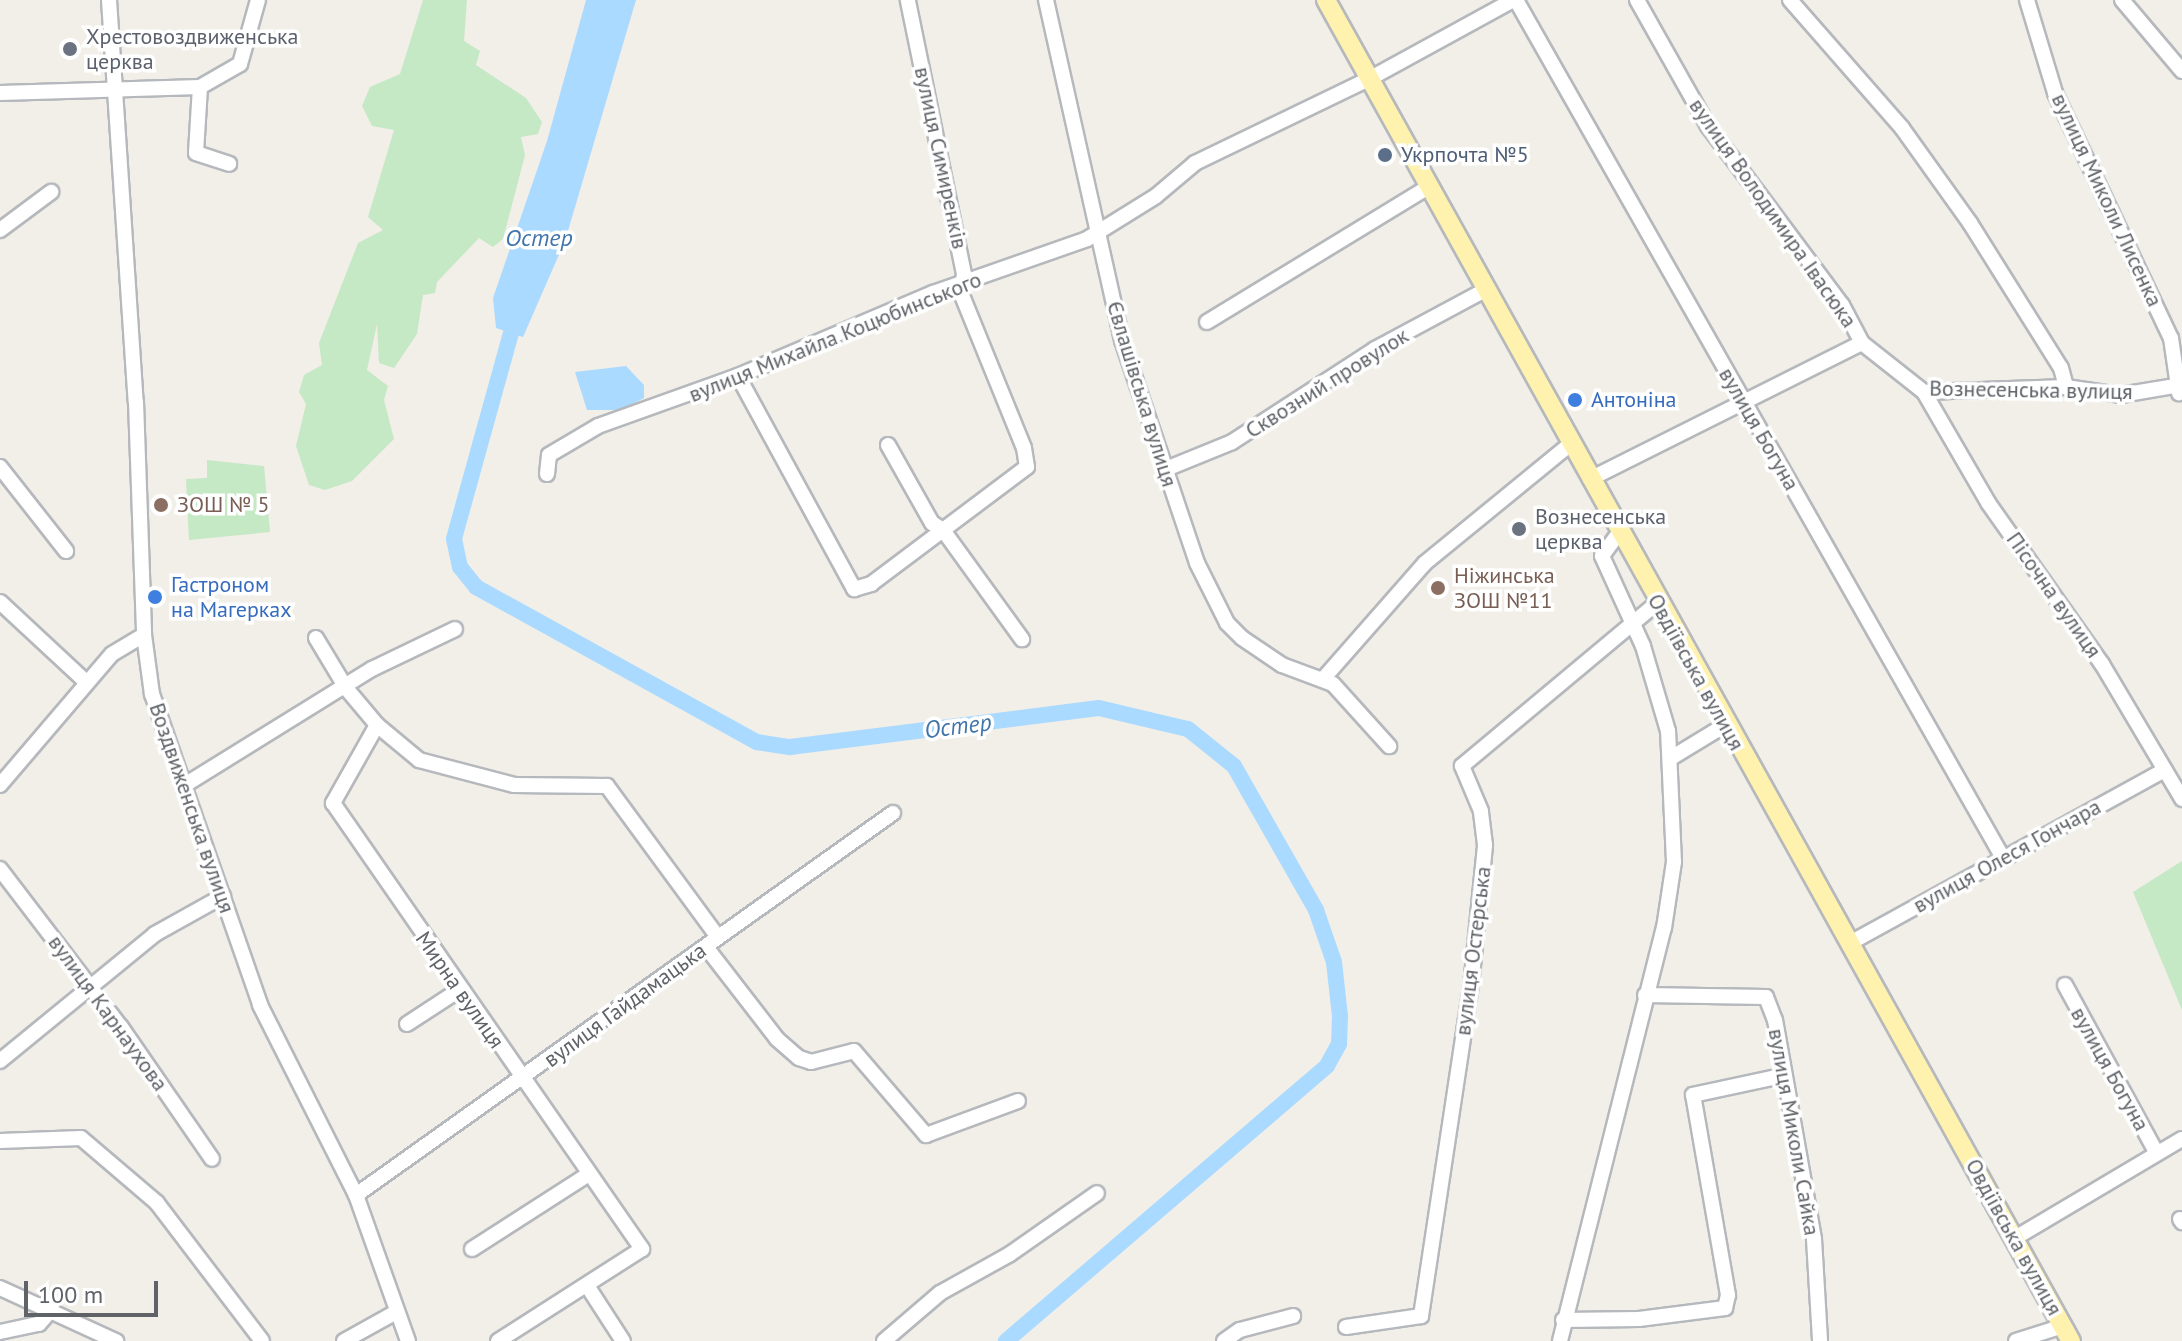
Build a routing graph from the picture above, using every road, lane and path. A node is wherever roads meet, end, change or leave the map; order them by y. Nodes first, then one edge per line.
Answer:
1 (109, 0) edge
2 (258, 0) edge
3 (908, 0) edge
4 (1046, 0) edge
5 (1326, 0) edge
6 (1515, 0) edge
7 (1637, 0) edge
8 (1790, 0) edge
9 (2027, 0) edge
10 (2122, 0) edge
11 (2182, 71) edge
12 (1369, 79) junction
13 (200, 87) junction
14 (118, 89) junction
15 (0, 93) edge
16 (229, 164) dead end
17 (1428, 187) junction
18 (51, 192) dead end
19 (0, 230) edge
20 (1096, 231) junction
21 (962, 284) junction
22 (1485, 290) junction
23 (1207, 322) dead end
24 (1862, 343) junction
25 (738, 376) junction
26 (2066, 387) junction
27 (2179, 389) edge
28 (1924, 392) junction
29 (1743, 401) junction
30 (2182, 401) edge
31 (888, 445) dead end
32 (1569, 445) junction
33 (0, 467) edge
34 (1166, 469) junction
35 (547, 474) dead end
36 (1590, 479) junction
37 (943, 530) junction
38 (1619, 533) junction
39 (66, 551) dead end
40 (0, 602) edge
41 (1657, 603) junction
42 (1633, 621) junction
43 (455, 629) dead end
44 (144, 635) junction
45 (316, 638) dead end
46 (1022, 639) dead end
47 (1323, 679) junction
48 (86, 682) junction
49 (346, 688) junction
50 (377, 725) junction
51 (1725, 725) junction
52 (1389, 746) dead end
53 (1671, 758) junction
54 (2165, 770) junction
55 (0, 785) edge
56 (183, 786) junction
57 (2182, 799) edge
58 (893, 813) dead end
59 (2003, 858) junction
60 (0, 869) edge
61 (223, 896) junction
62 (718, 937) junction
63 (1850, 943) junction
64 (706, 947) junction
65 (2065, 985) dead end
66 (89, 986) junction
67 (459, 990) junction
68 (1645, 995) junction
69 (407, 1024) dead end
70 (0, 1061) edge
71 (1782, 1076) junction
72 (523, 1078) junction
73 (1018, 1101) dead end
74 (2182, 1139) edge
75 (0, 1141) edge
76 (2156, 1152) junction
77 (212, 1159) dead end
78 (589, 1174) junction
79 (1097, 1193) dead end
80 (356, 1195) junction
81 (2015, 1238) junction
82 (472, 1249) dead end
83 (588, 1287) junction
84 (0, 1288) edge
85 (52, 1309) junction
86 (396, 1312) junction
87 (1293, 1316) dead end
88 (1563, 1320) junction
89 (1346, 1327) dead end
90 (0, 1332) edge
91 (2067, 1334) edge
92 (116, 1341) edge
93 (262, 1341) edge
94 (344, 1341) edge
95 (408, 1341) edge
96 (498, 1341) edge
97 (623, 1341) edge
98 (884, 1341) edge
99 (1224, 1341) edge
100 (1560, 1341) edge
101 (1820, 1341) edge
102 (2016, 1341) edge

1 - 14 street, Воздвиженська вулиця
2 - 13 street
3 - 21 street, вулиця Симиренків
4 - 20 street, Євлашівська вулиця
5 - 12 main road, Овдіївська вулиця
6 - 12 street, вулиця Михайла Коцюбинського
6 - 29 street, вулиця Богуна
7 - 24 street, вулиця Володимира Івасюка
8 - 26 street
9 - 27 street, вулиця Миколи Лисенка
10 - 11 street
12 - 17 main road, Овдіївська вулиця
12 - 20 street, вулиця Михайла Коцюбинського
13 - 14 street
13 - 16 street
14 - 15 street
14 - 44 street, Воздвиженська вулиця
17 - 22 main road, Овдіївська вулиця
17 - 23 street
18 - 19 street
20 - 21 street, вулиця Михайла Коцюбинського
20 - 34 street, Євлашівська вулиця
21 - 25 street, вулиця Михайла Коцюбинського
21 - 37 street, вулиця Симиренків
22 - 32 main road, Овдіївська вулиця
22 - 34 street, Сквозний провулок
24 - 28 street, Вознесенська вулиця
24 - 29 street
25 - 35 street, вулиця Михайла Коцюбинського
25 - 37 street
26 - 27 street, Вознесенська вулиця
26 - 28 street, Вознесенська вулиця
27 - 30 street, вулиця Миколи Лисенка
28 - 54 street, Пісочна вулиця
29 - 36 street
29 - 59 street, вулиця Богуна
31 - 37 street
32 - 36 main road, Овдіївська вулиця
32 - 47 street
33 - 39 street
34 - 47 street, Євлашівська вулиця
36 - 38 main road, Овдіївська вулиця
37 - 46 street
38 - 41 main road, Овдіївська вулиця
38 - 42 street
40 - 48 street
41 - 42 street, вулиця Остерська
41 - 51 main road, Овдіївська вулиця
42 - 53 street
42 - 89 street, вулиця Остерська
43 - 49 street
44 - 48 street
44 - 56 street, Воздвиженська вулиця
45 - 49 street
47 - 52 street, Євлашівська вулиця
48 - 55 street
49 - 50 street
49 - 56 street
50 - 62 street
50 - 67 street, Мирна вулиця
51 - 53 street
51 - 63 main road, Овдіївська вулиця
53 - 68 street
54 - 57 street, Пісочна вулиця
54 - 59 street, вулиця Олеся Гончара
56 - 61 street, Воздвиженська вулиця
58 - 62 street, вулиця Гайдамацька
59 - 63 street, вулиця Олеся Гончара
60 - 66 street, вулиця Карнаухова
61 - 66 street
61 - 80 street, Воздвиженська вулиця
62 - 64 street, вулиця Гайдамацька
63 - 81 main road, Овдіївська вулиця
64 - 72 street, вулиця Гайдамацька
64 - 73 street
65 - 76 street, вулиця Богуна
66 - 70 street
66 - 77 street, вулиця Карнаухова
67 - 69 street
67 - 72 street, Мирна вулиця
68 - 71 street, вулиця Миколи Сайка
68 - 88 street
71 - 88 street
71 - 101 street, вулиця Миколи Сайка
72 - 78 street, Мирна вулиця
72 - 80 street, вулиця Гайдамацька
74 - 76 street
75 - 93 street
76 - 81 street
78 - 82 street
78 - 83 street, Мирна вулиця
79 - 98 street
80 - 86 street, Воздвиженська вулиця
81 - 91 main road, Овдіївська вулиця
83 - 96 street
83 - 97 street
84 - 85 street
85 - 90 street
85 - 92 street
86 - 94 street
86 - 95 street, Воздвиженська вулиця
87 - 99 street
88 - 100 street
91 - 102 street

